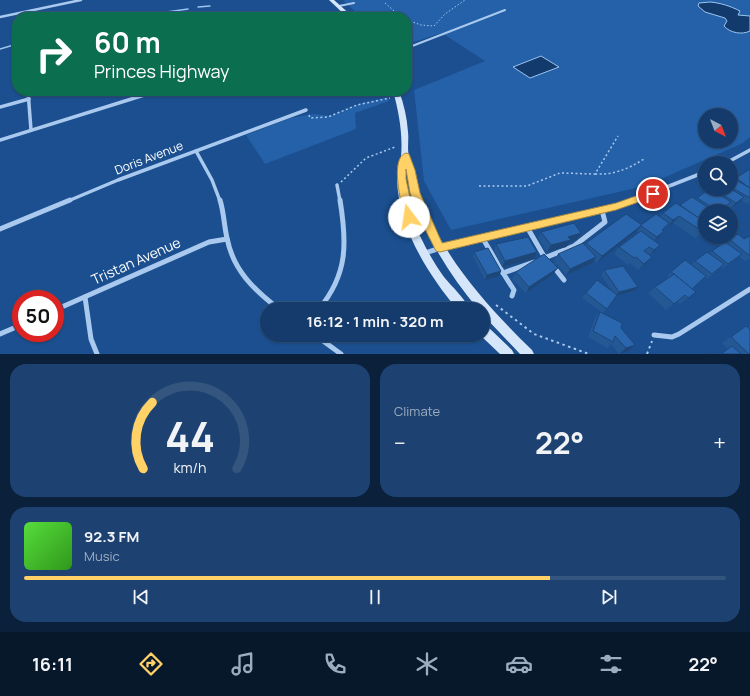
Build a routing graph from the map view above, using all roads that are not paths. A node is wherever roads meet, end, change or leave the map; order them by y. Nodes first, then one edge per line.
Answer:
1 (81, 0) edge
2 (331, 0) edge
3 (354, 3) dead end
4 (339, 6) junction
5 (505, 10) dead end
6 (24, 12) edge
7 (345, 12) edge
8 (12, 14) edge
9 (0, 17) edge
10 (412, 46) edge
11 (29, 96) edge
12 (142, 96) edge
13 (397, 96) edge
14 (29, 99) junction
15 (0, 107) edge
16 (306, 110) road end
17 (32, 130) junction
18 (0, 140) edge
19 (196, 150) junction
20 (750, 150) edge
21 (406, 156) junction
22 (738, 156) edge
23 (698, 175) edge
24 (337, 185) road end
25 (602, 210) junction
26 (527, 227) junction
27 (0, 229) edge
28 (482, 237) junction
29 (227, 239) junction
30 (440, 248) junction
31 (425, 253) junction
32 (545, 258) junction
33 (503, 273) junction
34 (564, 280) dead end
35 (750, 289) edge
36 (512, 296) dead end
37 (85, 297) junction
38 (270, 302) edge
39 (324, 302) edge
40 (458, 302) edge
41 (64, 306) edge
42 (12, 329) edge
43 (0, 334) edge
44 (654, 335) road end
45 (490, 337) edge
46 (325, 342) edge
47 (97, 354) edge
48 (341, 354) edge
49 (508, 354) edge
50 (528, 354) edge

1 - 6 street
2 - 4 main road
3 - 4 lane
4 - 7 main road
5 - 10 lane
8 - 9 street
11 - 14 street
12 - 17 street
13 - 21 main road
14 - 15 street
14 - 17 street
16 - 19 street, Doris Avenue
17 - 18 street
19 - 27 street, Doris Avenue
19 - 29 street
20 - 22 street
21 - 30 main road
21 - 31 main road
23 - 25 street
24 - 39 street
25 - 26 street
25 - 32 street
26 - 28 street
26 - 32 street
28 - 30 street
28 - 33 street
29 - 37 street, Tristan Avenue
29 - 38 street
30 - 31 street
30 - 50 main road
31 - 40 main road
32 - 33 street
32 - 34 street
33 - 36 street
35 - 44 street
37 - 41 street, Tristan Avenue
37 - 47 street
42 - 43 street
45 - 49 main road
46 - 48 street

